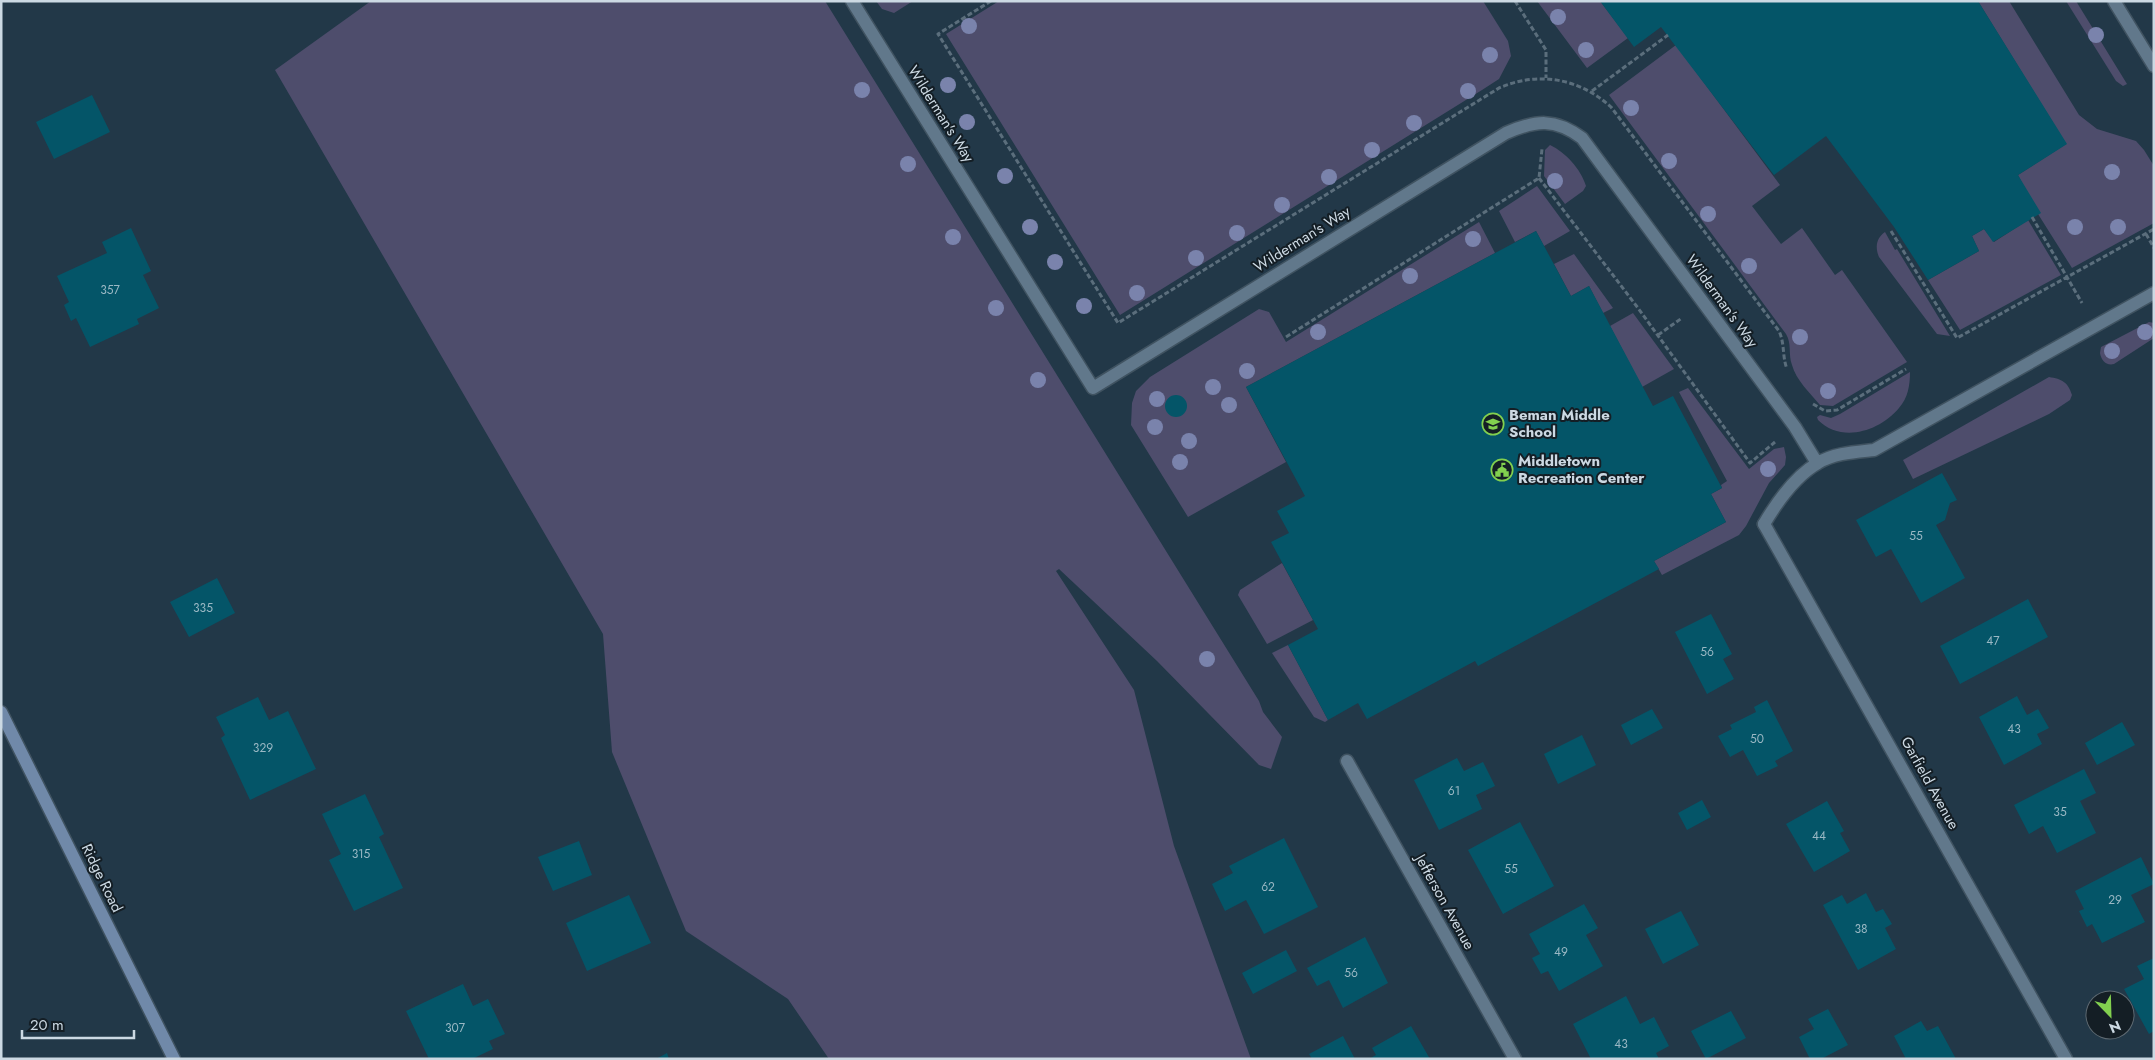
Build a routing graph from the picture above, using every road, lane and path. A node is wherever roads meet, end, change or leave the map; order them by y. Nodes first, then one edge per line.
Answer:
1 (852, 1) edge
2 (1515, 1) edge
3 (2114, 1) edge
4 (1668, 35) dead end
5 (2154, 66) edge
6 (1546, 78) dead end
7 (1592, 92) dead end
8 (1542, 148) dead end
9 (1539, 178) junction
10 (2032, 217) dead end
11 (2154, 229) edge
12 (1891, 231) dead end
13 (2146, 234) junction
14 (2154, 248) edge
15 (2068, 278) junction
16 (2154, 293) edge
17 (1286, 336) dead end
18 (1776, 441) dead end
19 (1818, 463) junction
20 (1, 712) edge
21 (1347, 761) dead end
22 (174, 1059) edge
23 (1515, 1059) edge
24 (2066, 1059) edge

1 - 19 street, Wilderman's Way
2 - 6 path
3 - 5 street
4 - 7 path
8 - 9 path
9 - 17 path
9 - 18 path
10 - 15 path
11 - 13 path
12 - 15 path
13 - 14 path
13 - 15 path
16 - 19 street
19 - 24 street, Garfield Avenue
20 - 22 main road, Ridge Road
21 - 23 street, Jefferson Avenue

